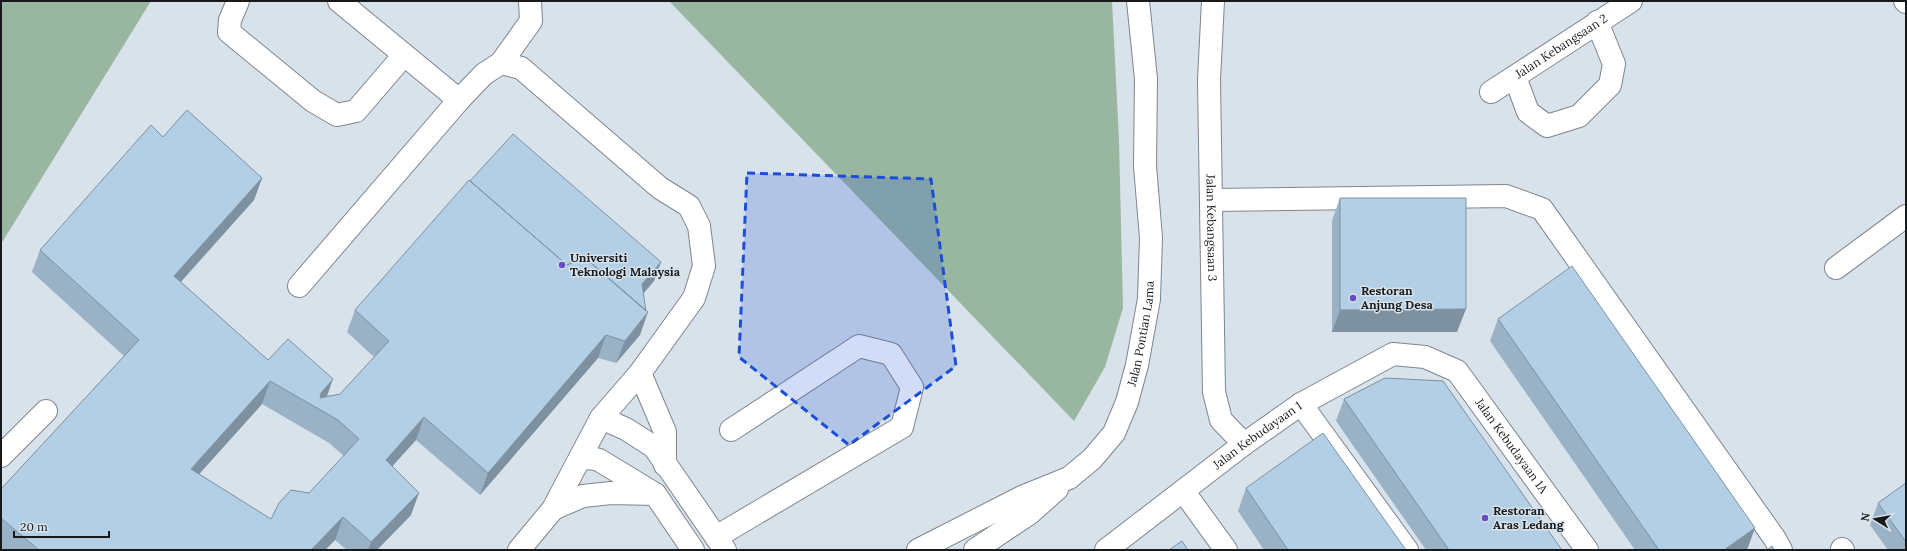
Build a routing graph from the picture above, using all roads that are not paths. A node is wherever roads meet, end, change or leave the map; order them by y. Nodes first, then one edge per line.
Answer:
1 (238, 1) edge
2 (338, 1) edge
3 (530, 1) edge
4 (1138, 1) edge
5 (1213, 1) edge
6 (1631, 1) edge
7 (1597, 22) junction
8 (404, 55) junction
9 (501, 63) junction
10 (1515, 77) junction
11 (1491, 92) dead end
12 (459, 100) junction
13 (1211, 200) junction
14 (1906, 216) edge
15 (1836, 268) dead end
16 (300, 286) dead end
17 (1425, 357) joint
18 (640, 373) junction
19 (1301, 404) junction
20 (46, 411) dead end
21 (601, 418) junction
22 (731, 430) dead end
23 (1244, 444) junction
24 (1, 456) edge
25 (580, 459) junction
26 (664, 465) junction
27 (1069, 478) junction
28 (1184, 492) junction
29 (655, 494) junction
30 (553, 509) junction
31 (721, 543) edge
32 (1773, 546) edge
33 (519, 550) edge
34 (693, 550) edge
35 (918, 550) edge
36 (975, 550) edge
37 (1106, 550) edge
38 (1226, 550) edge
39 (1407, 550) edge
40 (1587, 550) edge

1 - 8 street
2 - 8 street
3 - 9 street
4 - 27 street, Jalan Pontian Lama
5 - 13 street, Jalan Kebangsaan 3
6 - 7 street, Jalan Kebangsaan 2
7 - 10 street, Jalan Kebangsaan 2
7 - 10 street
8 - 12 street
9 - 12 street
9 - 18 street
10 - 11 street, Jalan Kebangsaan 2
12 - 16 street
13 - 23 street, Jalan Kebangsaan 3
13 - 32 street
14 - 15 street
17 - 19 street, Jalan Kebudayaan 1
17 - 40 street, Jalan Kebudayaan 1A
18 - 21 street
18 - 26 street
19 - 23 street, Jalan Kebudayaan 1
19 - 39 street
20 - 24 street
21 - 25 street
21 - 26 street
22 - 31 street
23 - 28 street, Jalan Kebudayaan 1
25 - 29 street
25 - 30 street
26 - 31 street
27 - 35 street, Jalan Pontian Lama
27 - 36 street
28 - 37 street, Jalan Kebudayaan 1
28 - 38 street
29 - 30 street
29 - 34 street
30 - 33 street

